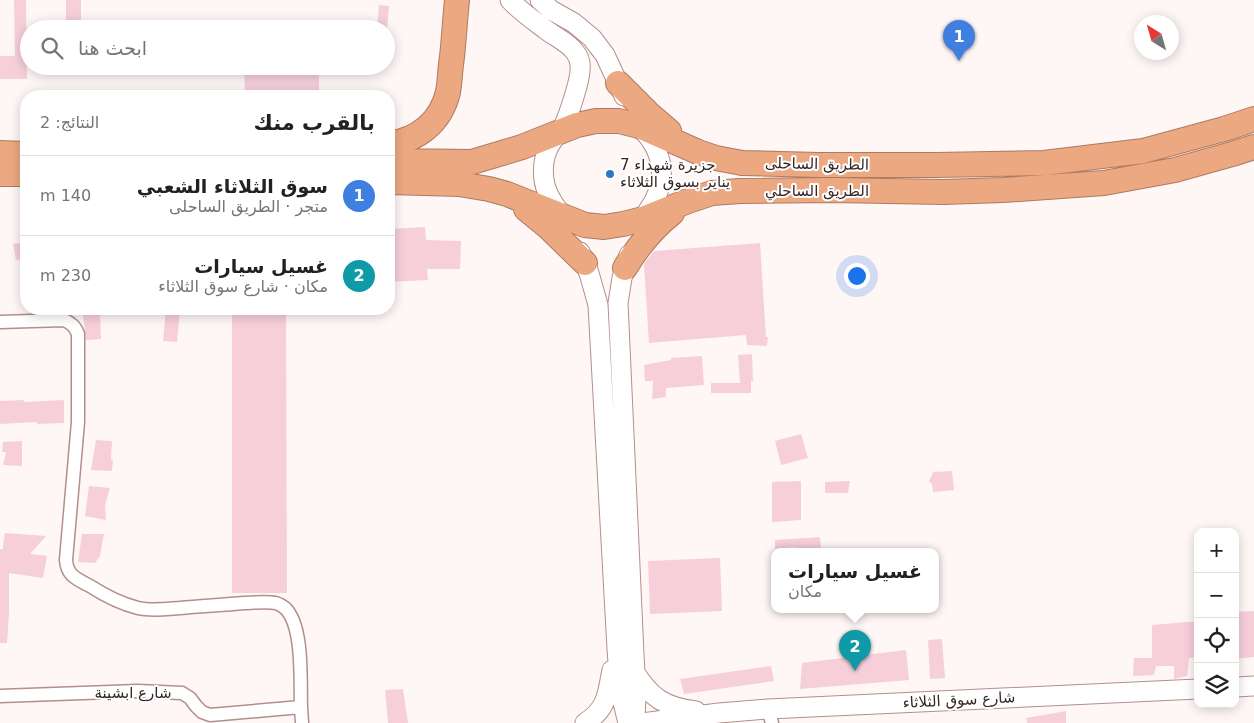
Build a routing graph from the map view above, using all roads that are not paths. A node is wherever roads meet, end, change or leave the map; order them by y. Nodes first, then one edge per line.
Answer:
1 (457, 0) edge
2 (510, 0) edge
3 (540, 0) edge
4 (618, 83) junction
5 (1254, 120) edge
6 (639, 126) junction
7 (560, 132) junction
8 (395, 143) edge
9 (1254, 147) edge
10 (698, 152) junction
11 (0, 153) edge
12 (20, 154) edge
13 (395, 161) edge
14 (0, 174) edge
15 (20, 174) edge
16 (395, 182) edge
17 (507, 194) junction
18 (688, 201) junction
19 (561, 215) junction
20 (643, 219) junction
21 (585, 263) junction
22 (625, 268) junction
23 (0, 322) edge
24 (617, 649) junction
25 (634, 671) junction
26 (1254, 686) edge
27 (1239, 687) edge
28 (1194, 689) edge
29 (0, 696) edge
30 (301, 707) junction
31 (720, 713) junction
32 (770, 716) edge
33 (302, 723) edge
34 (585, 723) edge
35 (628, 723) edge
36 (634, 723) edge
37 (642, 723) edge

1 - 8 highway
2 - 7 street
3 - 4 street
4 - 6 street
4 - 10 highway
5 - 10 highway, الطريق الساحلى
6 - 7 highway, الطريق الساحلى
6 - 10 highway, الطريق الساحلى
6 - 20 street
7 - 13 highway, الطريق الساحلى
7 - 19 street
9 - 18 highway, الطريق الساحلي
11 - 12 highway
14 - 15 highway
16 - 17 highway, الطريق الساحلي
17 - 19 highway, الطريق الساحلي
17 - 21 highway
18 - 20 highway, الطريق الساحلي
18 - 22 highway
19 - 20 highway, الطريق الساحلي
19 - 21 street
20 - 22 street
21 - 24 street
22 - 25 street
23 - 30 street
24 - 34 street
24 - 35 street
25 - 31 street
25 - 36 street
26 - 27 street
28 - 32 street, شارع سوق الثلاثاء
29 - 30 street, شارع ابشينة
30 - 33 street
31 - 32 street, شارع سوق الثلاثاء
31 - 37 street

